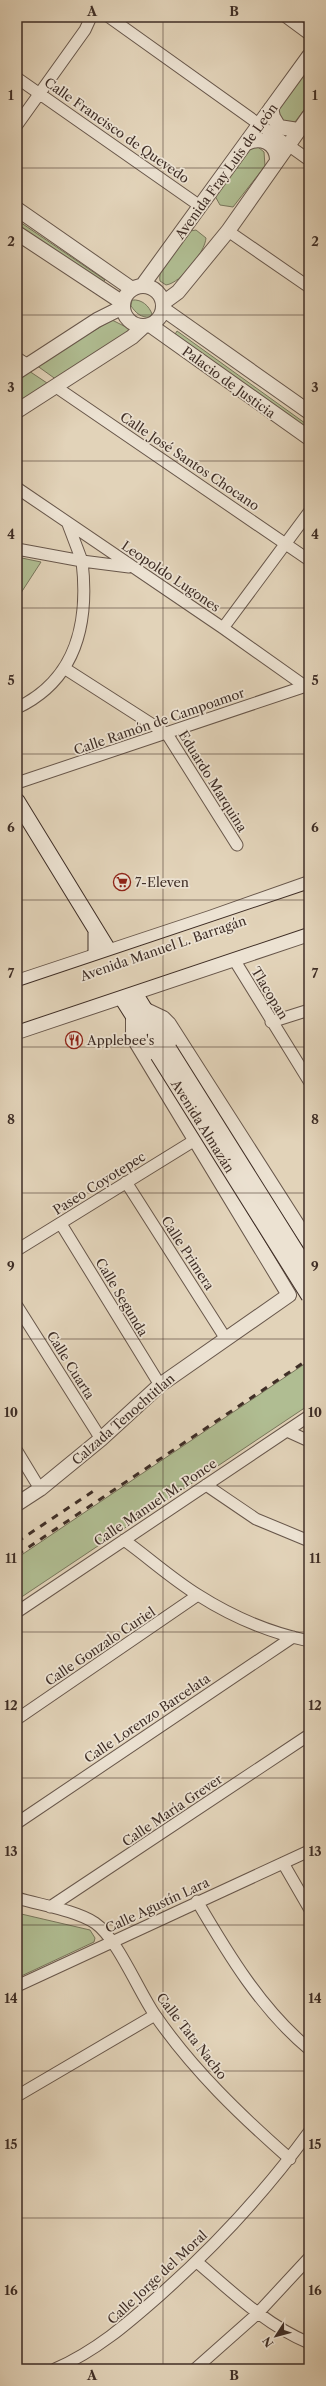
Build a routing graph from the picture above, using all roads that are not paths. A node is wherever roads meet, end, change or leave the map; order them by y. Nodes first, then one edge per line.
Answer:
1 (91, 17) edge
2 (110, 17) edge
3 (286, 17) edge
4 (309, 34) edge
5 (309, 56) edge
6 (17, 78) edge
7 (39, 94) junction
8 (271, 108) junction
9 (309, 116) edge
10 (259, 125) junction
11 (17, 126) edge
12 (298, 130) junction
13 (247, 143) junction
14 (288, 145) junction
15 (277, 159) junction
16 (309, 160) edge
17 (200, 206) junction
18 (17, 209) edge
19 (228, 231) junction
20 (17, 233) edge
21 (152, 274) junction
22 (309, 287) edge
23 (137, 288) junction
24 (178, 292) junction
25 (123, 305) junction
26 (163, 306) junction
27 (147, 325) junction
28 (21, 365) edge
29 (56, 387) junction
30 (17, 411) edge
31 (309, 412) edge
32 (309, 438) edge
33 (17, 488) edge
34 (309, 512) edge
35 (68, 524) junction
36 (286, 544) junction
37 (17, 549) edge
38 (82, 560) junction
39 (309, 560) edge
40 (132, 567) junction
41 (224, 628) junction
42 (64, 668) junction
43 (308, 687) edge
44 (17, 708) edge
45 (167, 734) junction
46 (17, 783) edge
47 (17, 801) edge
48 (237, 845) dead end
49 (309, 883) edge
50 (309, 899) edge
51 (309, 917) edge
52 (210, 918) junction
53 (309, 934) edge
54 (102, 955) junction
55 (234, 960) junction
56 (17, 982) edge
57 (128, 995) junction
58 (17, 997) edge
59 (309, 1010) edge
60 (138, 1012) junction
61 (17, 1015) edge
62 (271, 1022) junction
63 (17, 1032) edge
64 (164, 1052) junction
65 (309, 1081) edge
66 (195, 1140) junction
67 (126, 1182) junction
68 (277, 1193) junction
69 (243, 1216) junction
70 (61, 1224) junction
71 (309, 1243) edge
72 (309, 1246) edge
73 (17, 1250) edge
74 (274, 1269) junction
75 (309, 1272) edge
76 (309, 1296) edge
77 (17, 1306) edge
78 (226, 1339) junction
79 (160, 1385) junction
80 (309, 1416) edge
81 (287, 1431) junction
82 (102, 1439) junction
83 (309, 1440) edge
84 (17, 1451) edge
85 (206, 1485) junction
86 (40, 1489) junction
87 (17, 1504) edge
88 (124, 1540) junction
89 (309, 1541) edge
90 (198, 1595) junction
91 (17, 1612) edge
92 (292, 1637) junction
93 (309, 1641) edge
94 (17, 1719) edge
95 (309, 1735) edge
96 (17, 1823) edge
97 (309, 1851) edge
98 (284, 1863) junction
99 (17, 1898) edge
100 (197, 1901) junction
101 (50, 1908) junction
102 (309, 1908) edge
103 (112, 1942) junction
104 (17, 1986) edge
105 (155, 2014) junction
106 (309, 2049) edge
107 (17, 2096) edge
108 (309, 2132) edge
109 (290, 2159) junction
110 (309, 2258) edge
111 (197, 2262) junction
112 (257, 2314) junction
113 (309, 2343) edge
114 (55, 2369) edge
115 (195, 2369) edge

1 - 7 street
2 - 10 street
3 - 4 street
5 - 8 street, Avenida Fray Luis de León
6 - 7 street, Calle Francisco de Quevedo
7 - 11 street
7 - 17 street, Calle Francisco de Quevedo
8 - 10 street, Avenida Fray Luis de León
8 - 12 street
9 - 12 street
10 - 13 street, Avenida Fray Luis de León
10 - 14 street
12 - 14 street
13 - 15 street
13 - 17 street, Avenida Fray Luis de León
14 - 15 street
14 - 16 street
15 - 19 street
17 - 21 street, Avenida Fray Luis de León
18 - 23 street
19 - 22 street
19 - 24 street
20 - 25 street
21 - 23 street, Avenida Fray Luis de León
21 - 24 street
23 - 25 street
23 - 26 street
24 - 26 street
25 - 27 street
25 - 28 street
26 - 27 street
26 - 31 street, Palacio de Justicia
27 - 29 street
27 - 32 street, Palacio de Justicia
29 - 30 street
29 - 36 street, Calle José Santos Chocano
33 - 35 street, Leopoldo Lugones
34 - 36 street
35 - 38 street
35 - 40 street, Leopoldo Lugones
36 - 39 street, Calle José Santos Chocano
36 - 41 street
37 - 38 street
38 - 40 street
38 - 42 street
40 - 41 street, Leopoldo Lugones
41 - 43 street, Leopoldo Lugones
42 - 44 street
42 - 45 street, Eduardo Marquina
43 - 45 street, Calle Ramón de Campoamor
45 - 46 street, Calle Ramón de Campoamor
45 - 48 street, Eduardo Marquina
47 - 54 main road
49 - 52 street
50 - 58 highway, Avenida Manuel L. Barragán, bridge
51 - 61 highway, Avenida Manuel L. Barragán, bridge
52 - 54 street
52 - 55 street, Tlacopan
53 - 55 street
54 - 56 street
54 - 57 main road, Avenida Almazán
55 - 57 street
55 - 62 street, Tlacopan
57 - 60 main road, Avenida Almazán
57 - 63 street
59 - 62 street
60 - 64 main road, Avenida Almazán
60 - 66 street
60 - 68 street
62 - 65 street, Tlacopan
64 - 75 main road, Avenida Almazán, bridge
64 - 76 main road, Avenida Almazán, bridge
66 - 67 street, Paseo Coyotepec
66 - 69 street
67 - 70 street, Paseo Coyotepec
67 - 78 street, Calle Primera
68 - 69 street
68 - 71 street
69 - 74 street
70 - 73 street, Paseo Coyotepec
70 - 79 street, Calle Segunda
72 - 74 street
74 - 78 street, Calzada Tenochtitlan
77 - 82 street, Calle Cuarta
78 - 79 street, Calzada Tenochtitlan
79 - 82 street, Calzada Tenochtitlan
80 - 81 street, Calle Manuel M. Ponce
81 - 83 street
81 - 85 street, Calle Manuel M. Ponce
82 - 86 street, Calzada Tenochtitlan
84 - 86 street
85 - 88 street, Calle Manuel M. Ponce
85 - 89 street
86 - 87 street, Calzada Tenochtitlan
88 - 90 street
88 - 91 street, Calle Manuel M. Ponce
90 - 92 street
90 - 94 street, Calle Gonzalo Curiel
92 - 93 street
92 - 96 street, Calle Lorenzo Barcelata
95 - 101 street, Calle María Grever
97 - 98 street, Calle Agustín Lara
98 - 100 street, Calle Agustín Lara
98 - 102 street
99 - 101 street, Calle Tata Nacho
100 - 103 street, Calle Agustín Lara
100 - 106 street
101 - 103 street, Calle Tata Nacho
103 - 104 street, Calle Agustín Lara
103 - 105 street, Calle Tata Nacho
105 - 107 street
105 - 109 street, Calle Tata Nacho
108 - 109 street, Calle Jorge del Moral
109 - 111 street, Calle Jorge del Moral
110 - 112 street
111 - 112 street
111 - 114 street, Calle Jorge del Moral
112 - 113 street
112 - 115 street

